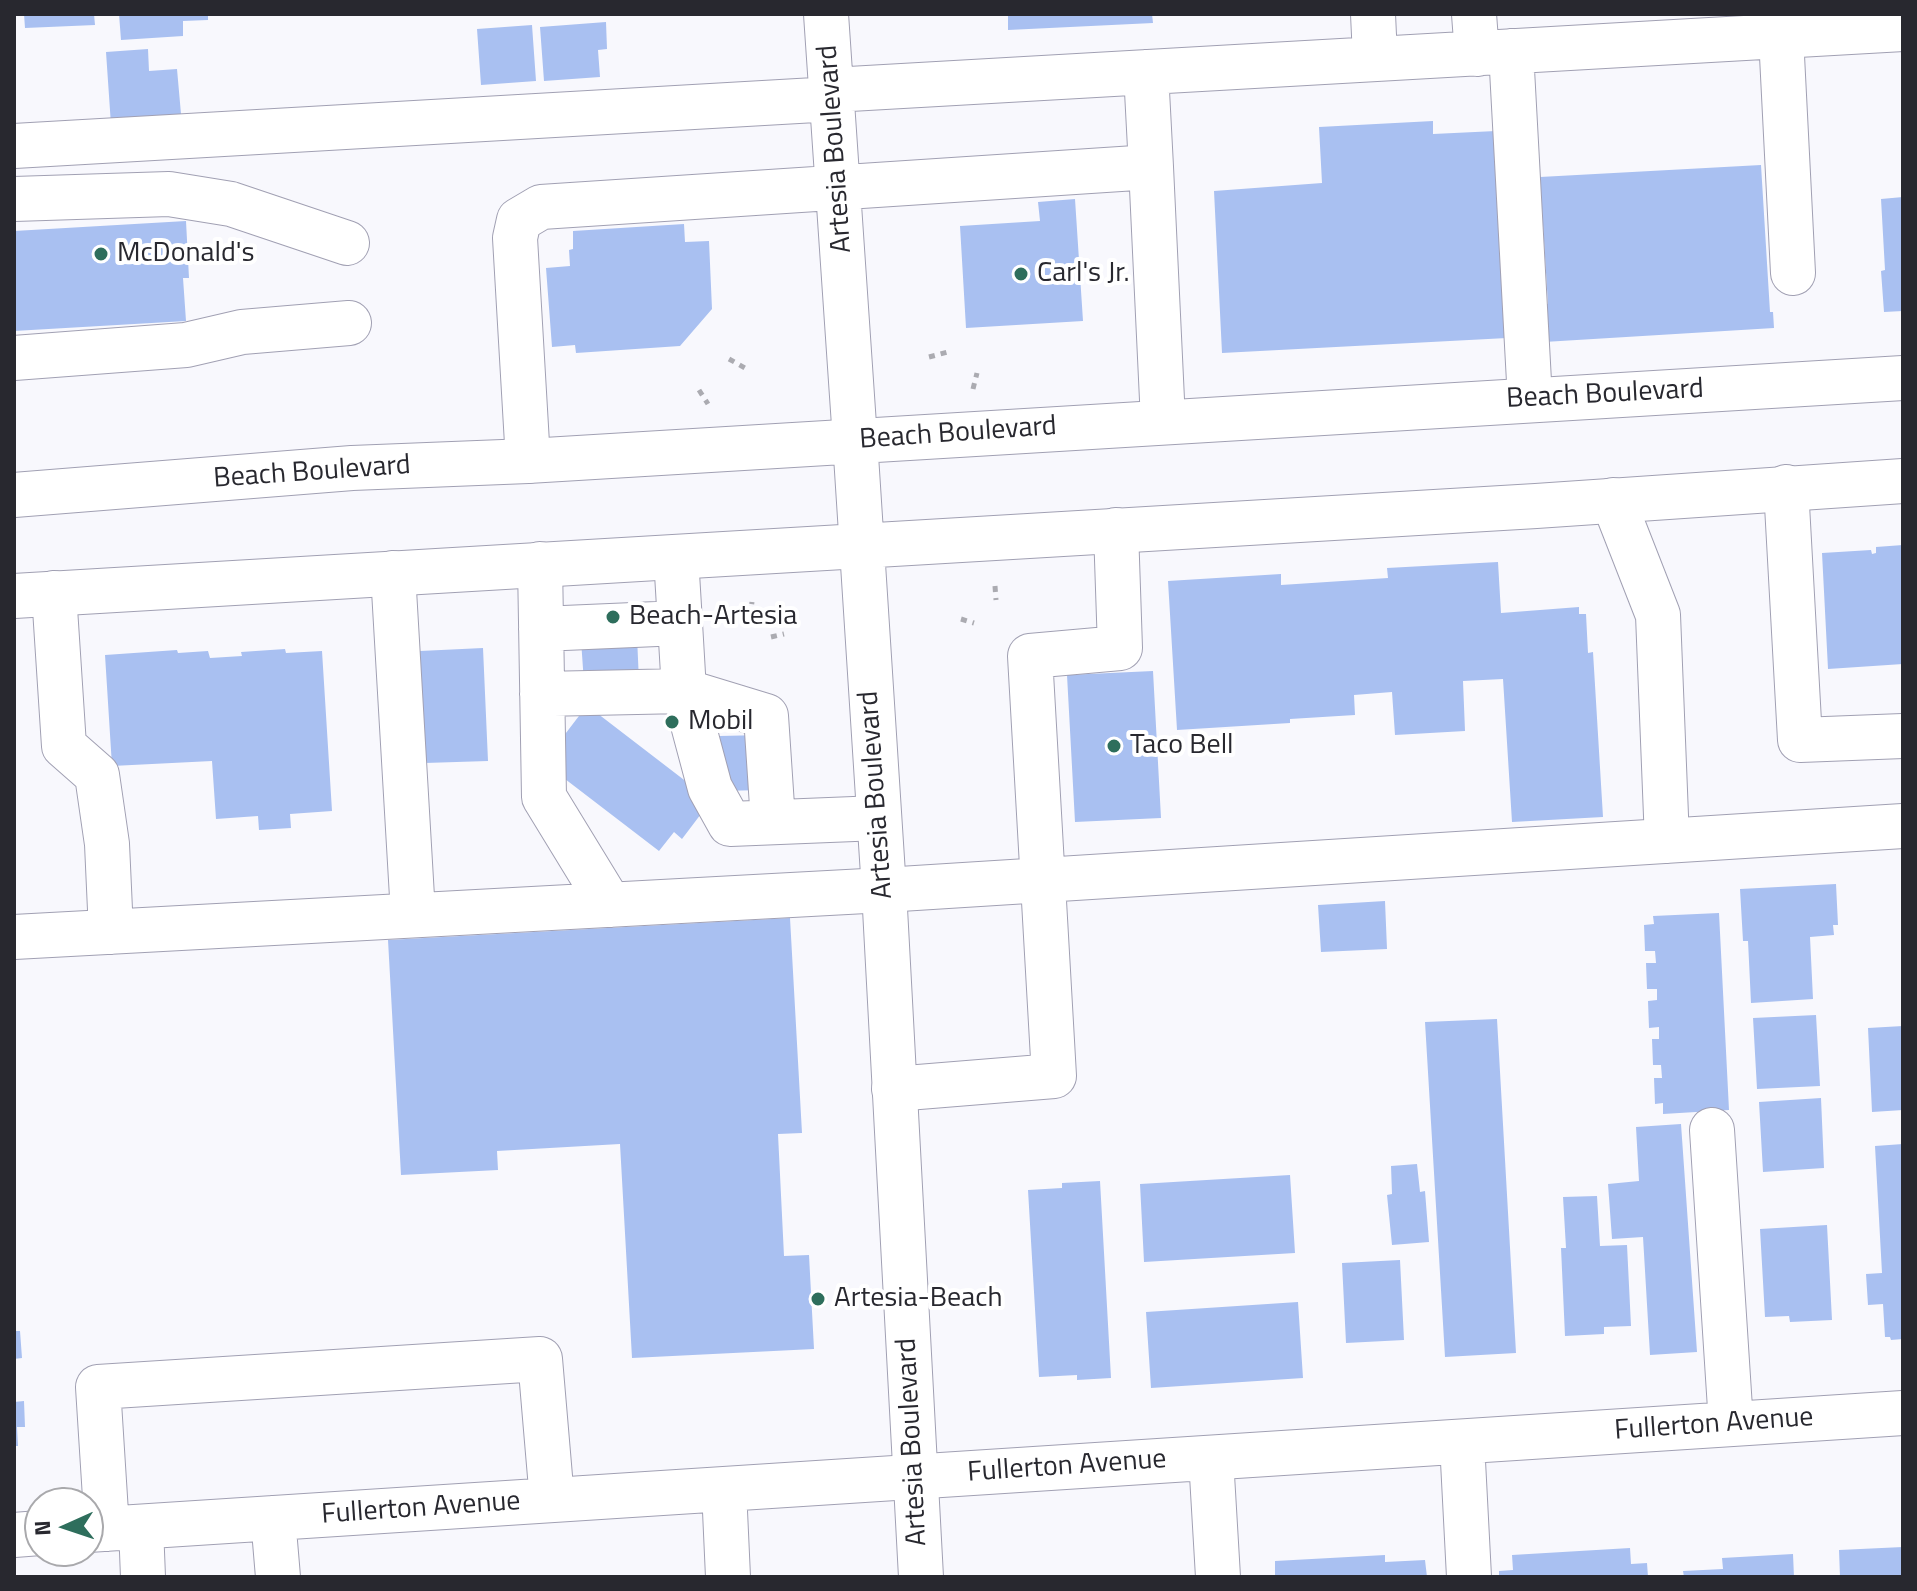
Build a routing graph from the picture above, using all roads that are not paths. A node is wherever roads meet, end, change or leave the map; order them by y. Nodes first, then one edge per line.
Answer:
1 (826, 14) edge
2 (1373, 14) edge
3 (1903, 29) edge
4 (1781, 36) junction
5 (1487, 40) edge
6 (1375, 57) junction
7 (1146, 72) junction
8 (832, 95) junction
9 (14, 146) edge
10 (1151, 167) junction
11 (839, 186) junction
12 (14, 199) edge
13 (347, 243) dead end
14 (1793, 273) dead end
15 (349, 323) dead end
16 (14, 358) edge
17 (1903, 378) edge
18 (1530, 400) junction
19 (1163, 421) junction
20 (855, 440) junction
21 (528, 461) junction
22 (1903, 481) edge
23 (1786, 487) junction
24 (14, 495) edge
25 (1613, 500) junction
26 (1116, 530) junction
27 (862, 547) junction
28 (676, 557) junction
29 (540, 564) junction
30 (393, 573) junction
31 (34, 594) edge
32 (680, 623) junction
33 (541, 629) junction
34 (684, 691) junction
35 (542, 694) junction
36 (1903, 736) edge
37 (879, 818) junction
38 (773, 821) junction
39 (1903, 826) edge
40 (1667, 841) junction
41 (1042, 881) junction
42 (884, 890) junction
43 (610, 905) junction
44 (413, 914) junction
45 (111, 932) junction
46 (14, 937) edge
47 (894, 1089) junction
48 (1712, 1130) dead end
49 (1903, 1413) edge
50 (1731, 1424) junction
51 (1462, 1442) junction
52 (1211, 1458) junction
53 (915, 1477) junction
54 (724, 1489) junction
55 (552, 1500) junction
56 (273, 1518) junction
57 (112, 1529) edge
58 (143, 1577) edge
59 (278, 1577) edge
60 (728, 1577) edge
61 (921, 1577) edge
62 (1218, 1577) edge
63 (1469, 1577) edge

1 - 8 main road, Artesia Boulevard
2 - 6 main road
3 - 4 main road
4 - 5 main road
4 - 14 main road
5 - 6 main road
5 - 18 main road
6 - 7 main road
7 - 8 main road
7 - 10 main road
8 - 9 main road
8 - 11 main road, Artesia Boulevard
10 - 11 main road
10 - 19 main road
11 - 20 main road, Artesia Boulevard
11 - 21 main road
12 - 13 main road
15 - 16 main road
17 - 18 main road, Beach Boulevard
18 - 19 main road, Beach Boulevard
19 - 20 main road, Beach Boulevard
20 - 21 main road, Beach Boulevard
20 - 27 main road, Artesia Boulevard
21 - 24 main road, Beach Boulevard
22 - 23 main road
23 - 25 main road
23 - 36 main road
25 - 26 main road
25 - 40 main road
26 - 27 main road
26 - 41 main road
27 - 28 main road
27 - 37 main road, Artesia Boulevard
28 - 29 main road
28 - 32 main road
29 - 30 main road
29 - 33 main road
30 - 31 main road
30 - 44 main road
31 - 45 main road
32 - 33 main road
32 - 34 main road
33 - 35 main road
34 - 35 main road
34 - 38 main road
34 - 38 main road
35 - 43 main road
37 - 38 main road
37 - 42 main road, Artesia Boulevard
39 - 40 main road
40 - 41 main road
41 - 42 main road
41 - 47 main road
42 - 43 main road
42 - 47 main road, Artesia Boulevard
43 - 44 main road
44 - 45 main road
45 - 46 main road
47 - 53 main road, Artesia Boulevard
48 - 50 main road
49 - 50 main road, Fullerton Avenue
50 - 51 main road, Fullerton Avenue
51 - 52 main road, Fullerton Avenue
51 - 63 main road
52 - 53 main road, Fullerton Avenue
52 - 62 main road
53 - 54 main road, Fullerton Avenue
53 - 61 main road, Artesia Boulevard
54 - 55 main road, Fullerton Avenue
54 - 60 main road
55 - 56 main road, Fullerton Avenue
55 - 57 main road
56 - 57 main road, Fullerton Avenue
56 - 59 main road
57 - 58 main road

